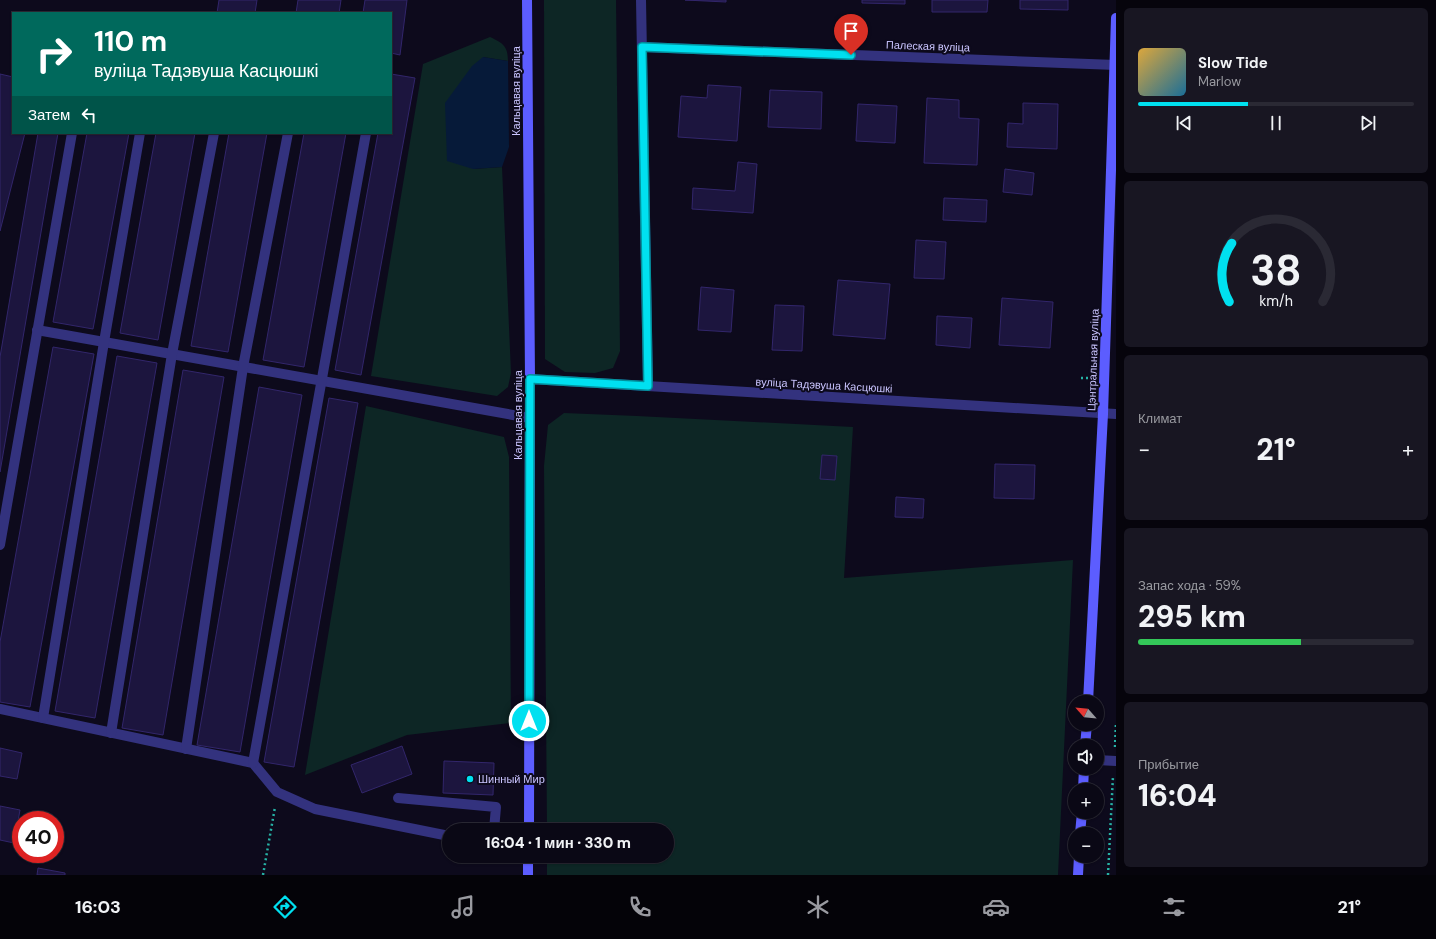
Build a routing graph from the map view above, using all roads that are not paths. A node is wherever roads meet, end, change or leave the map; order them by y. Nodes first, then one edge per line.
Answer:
1 (527, 0) edge
2 (641, 0) edge
3 (1116, 18) edge
4 (642, 47) junction
5 (1115, 65) edge
6 (72, 134) edge
7 (140, 134) edge
8 (214, 134) edge
9 (288, 134) edge
10 (366, 134) edge
11 (37, 330) junction
12 (104, 342) junction
13 (172, 354) junction
14 (243, 367) junction
15 (530, 379) junction
16 (320, 381) junction
17 (648, 386) junction
18 (1104, 414) junction
19 (1116, 414) edge
20 (530, 418) junction
21 (0, 545) edge
22 (1088, 695) edge
23 (0, 709) edge
24 (43, 718) junction
25 (111, 733) junction
26 (186, 749) junction
27 (1104, 760) edge
28 (1115, 761) edge
29 (253, 764) junction
30 (398, 798) dead end
31 (495, 823) edge
32 (528, 823) edge
33 (442, 835) edge
34 (528, 863) edge
35 (1079, 863) edge
36 (528, 875) edge
37 (1078, 875) edge

1 - 15 street, Кальцавая вуліца
2 - 4 street
3 - 5 street, Цэнтральная вуліца
4 - 5 street, Палеская вуліца
4 - 17 street
5 - 18 street, Цэнтральная вуліца
6 - 11 street
7 - 12 street
8 - 13 street
9 - 14 street
10 - 16 street
11 - 12 street
11 - 21 street
12 - 13 street
12 - 24 street
13 - 14 street
13 - 25 street
14 - 16 street
14 - 26 street
15 - 17 street, вуліца Тадэвуша Касцюшкі
15 - 20 street, Кальцавая вуліца
16 - 20 street
16 - 29 street
17 - 18 street, вуліца Тадэвуша Касцюшкі
18 - 19 street, вуліца Тадэвуша Касцюшкі
18 - 22 street, Цэнтральная вуліца
20 - 32 street, Кальцавая вуліца
23 - 24 street
24 - 25 street
25 - 26 street
26 - 29 street
27 - 28 street
29 - 33 street
30 - 31 street
34 - 36 street
35 - 37 street

